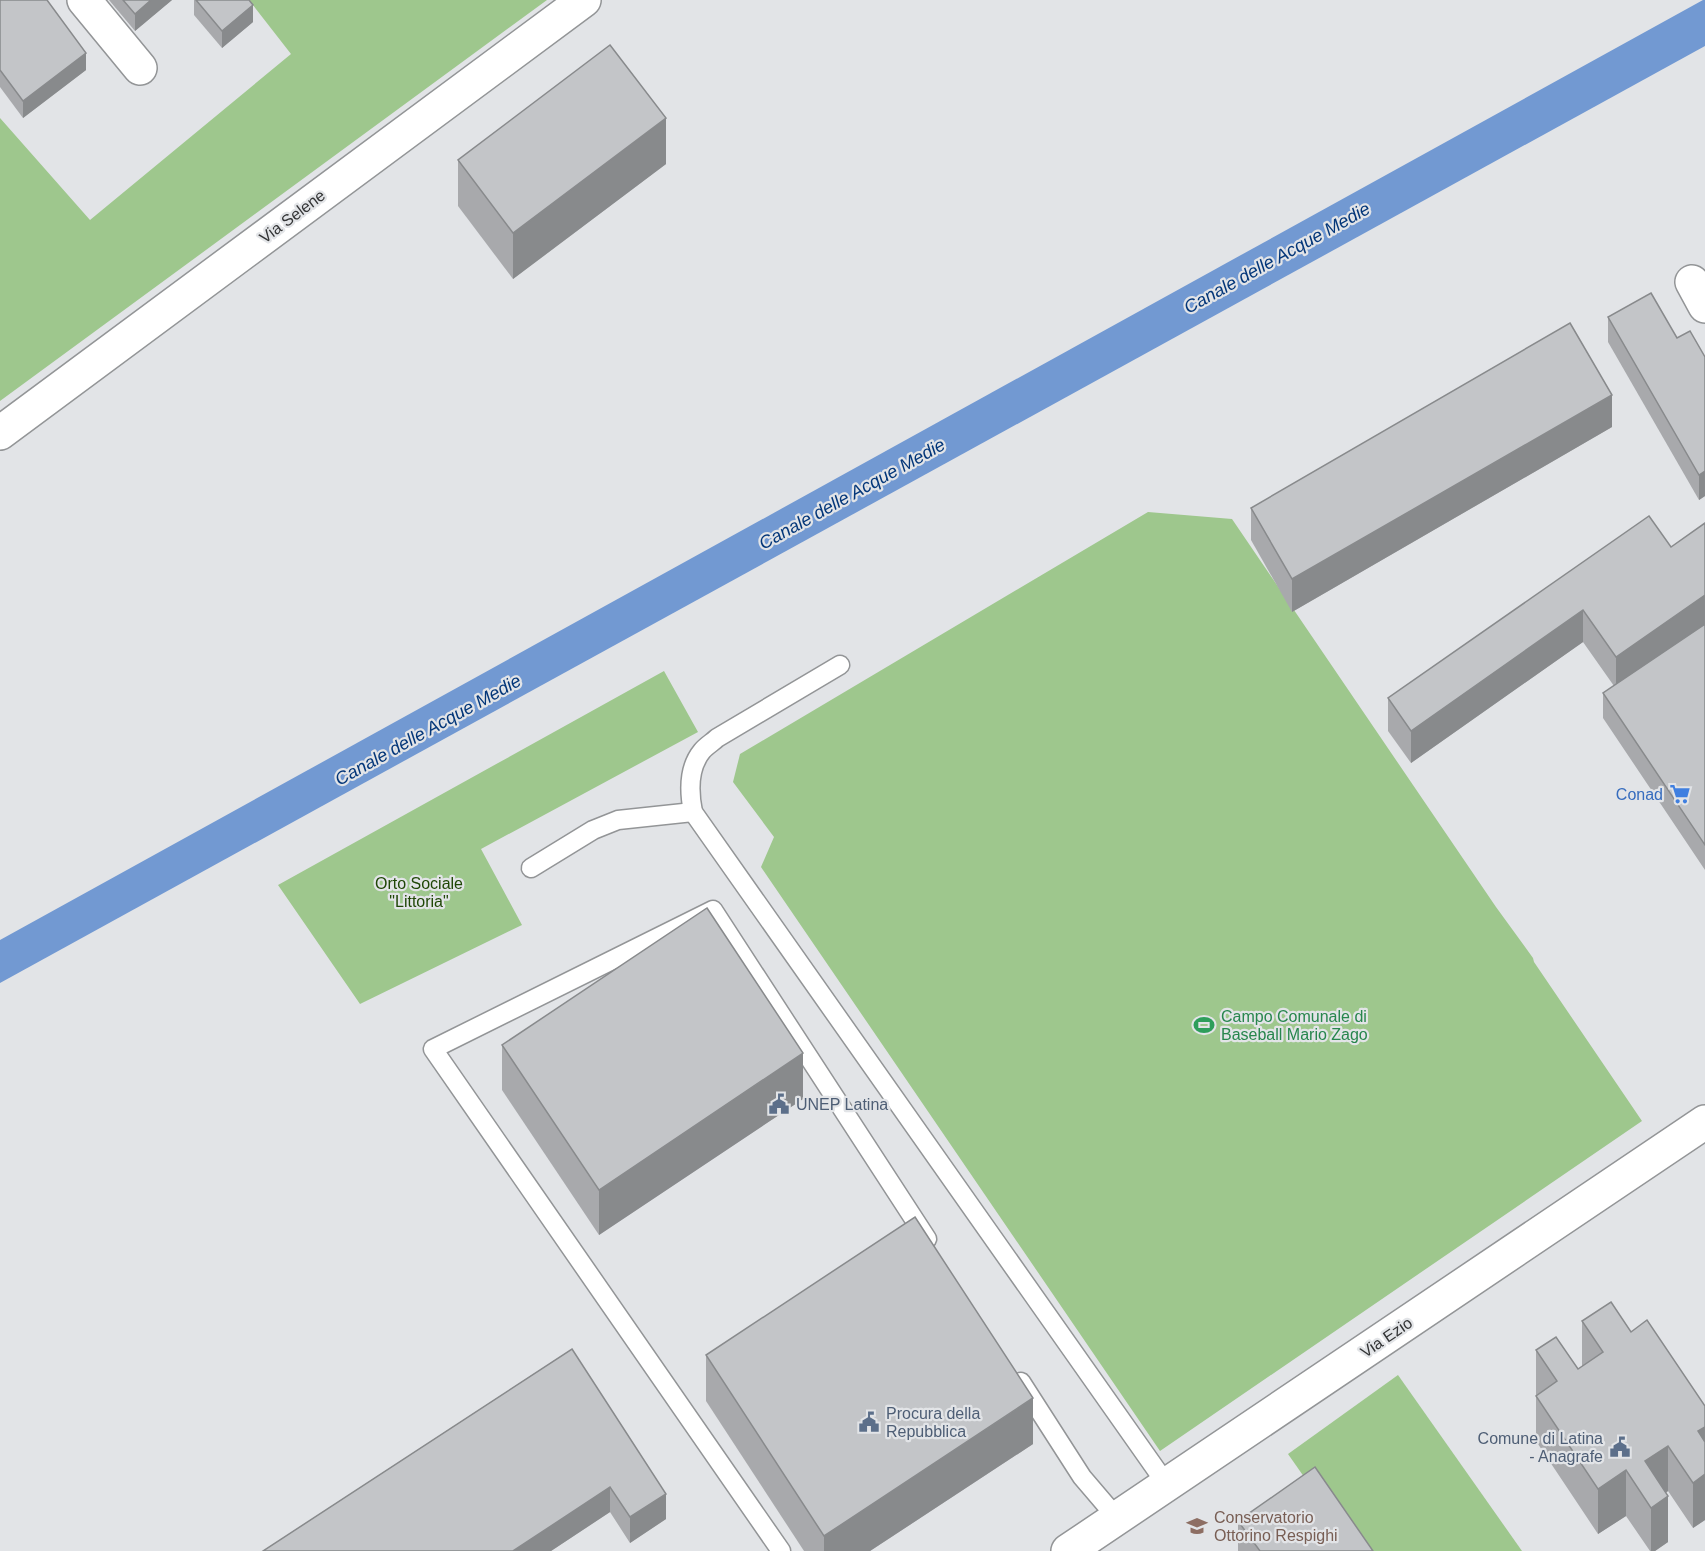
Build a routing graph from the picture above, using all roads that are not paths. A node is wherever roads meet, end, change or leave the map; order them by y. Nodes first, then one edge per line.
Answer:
1 (84, 0) edge
2 (584, 0) edge
3 (140, 68) dead end
4 (0, 433) edge
5 (840, 665) dead end
6 (693, 812) junction
7 (531, 868) dead end
8 (1705, 1122) edge
9 (933, 1248) edge
10 (1011, 1368) edge
11 (1167, 1485) junction
12 (1117, 1518) junction
13 (781, 1551) edge
14 (1068, 1551) edge

1 - 3 street
2 - 4 street, Via Selene
5 - 6 lane
6 - 7 lane
6 - 11 lane
8 - 11 street, Via Ezio
9 - 13 lane
10 - 12 lane
11 - 12 street, Via Ezio
12 - 14 street, Via Ezio

